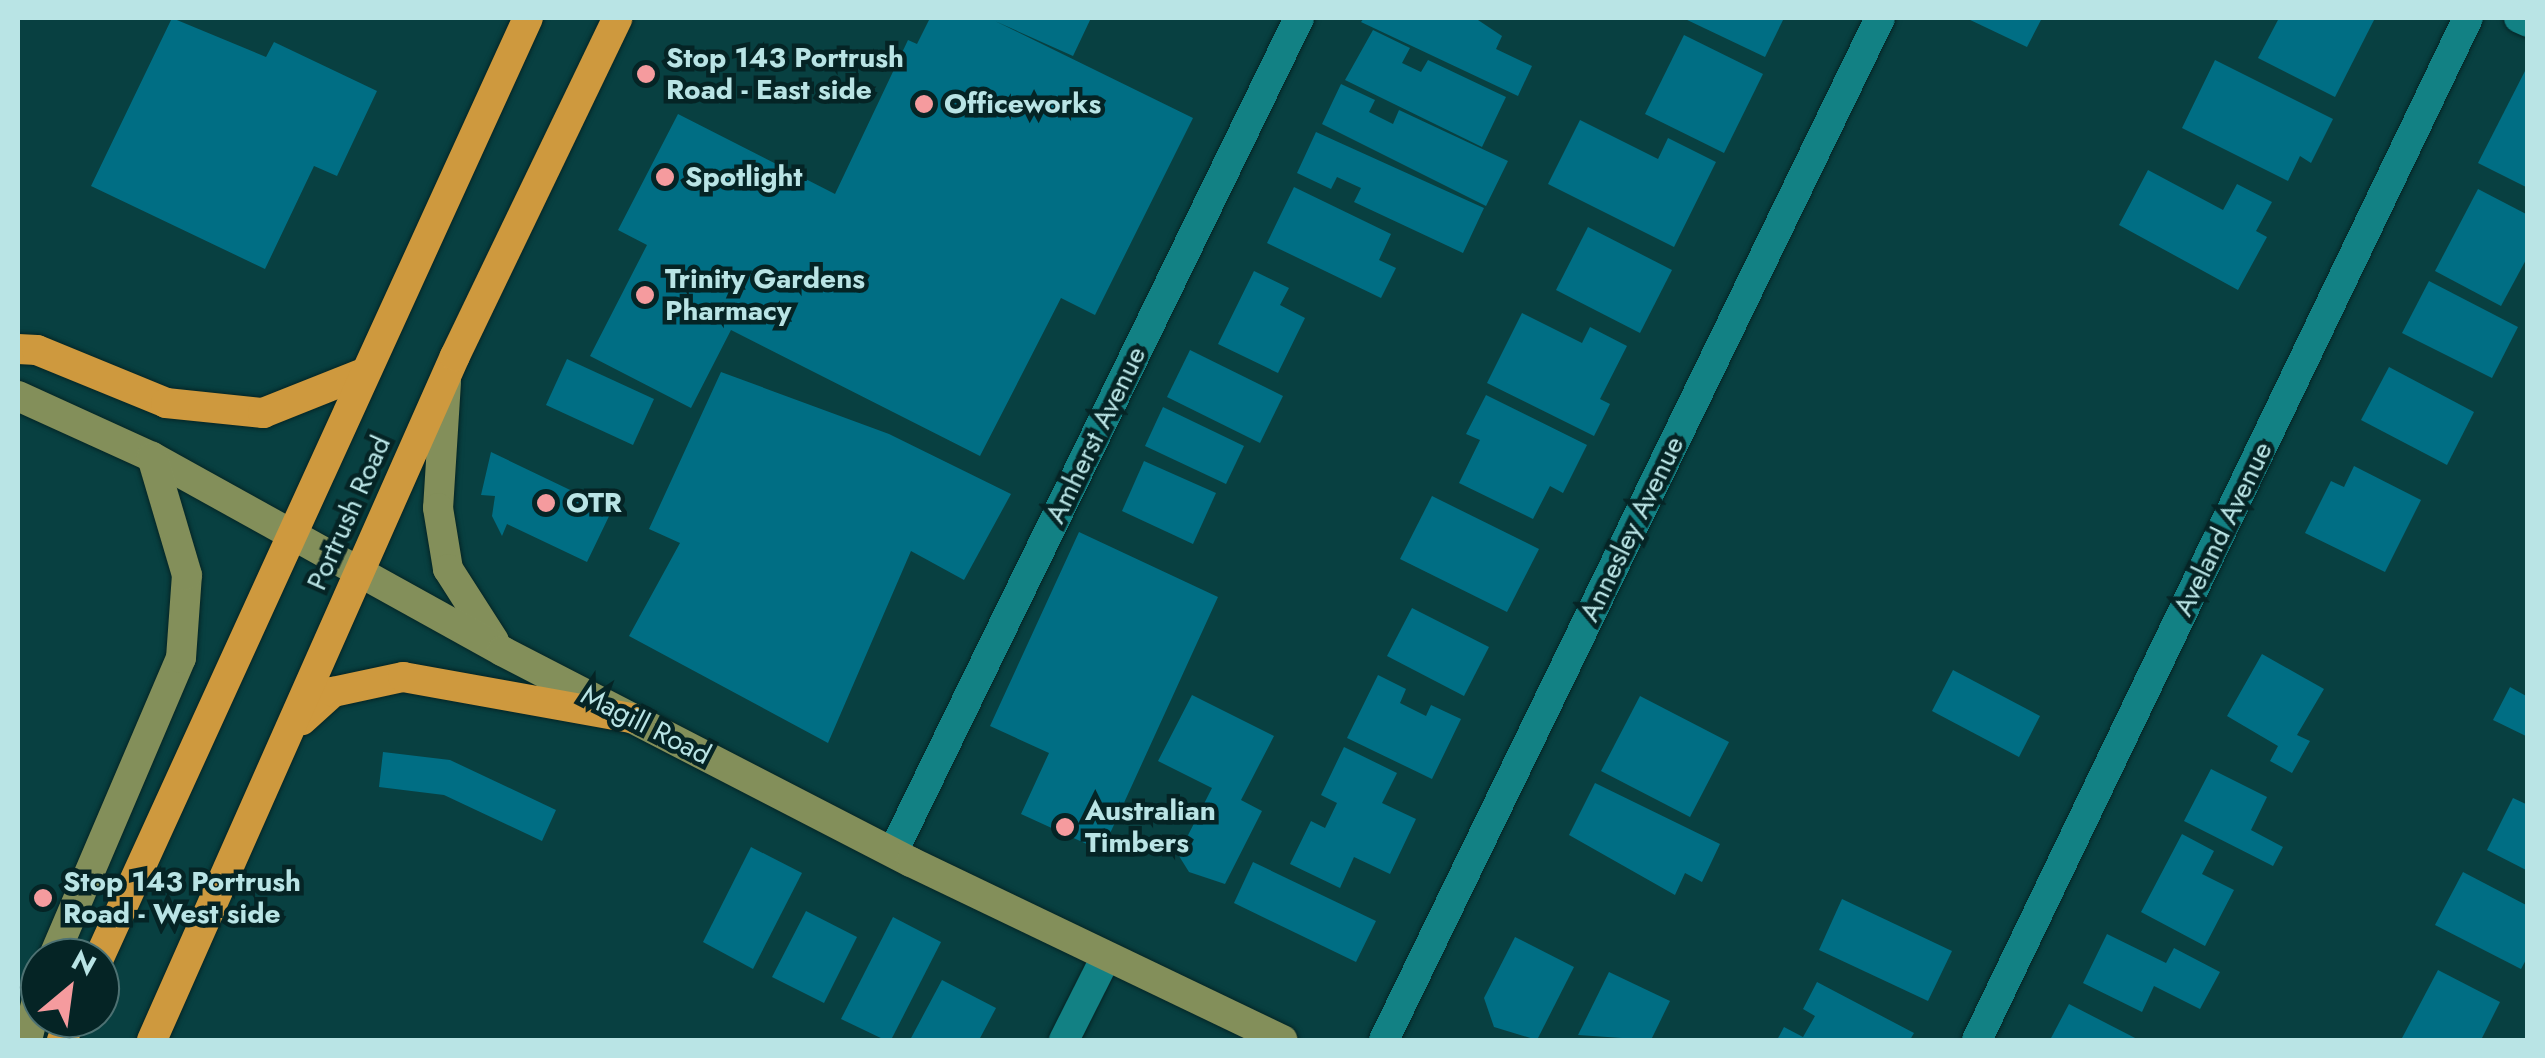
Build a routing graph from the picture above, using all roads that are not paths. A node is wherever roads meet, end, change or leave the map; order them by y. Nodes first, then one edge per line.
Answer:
1 (528, 18) edge
2 (618, 18) edge
3 (1299, 18) edge
4 (1880, 18) edge
5 (2468, 18) edge
6 (2519, 18) edge
7 (2528, 22) edge
8 (18, 349) edge
9 (361, 374) junction
10 (446, 376) junction
11 (18, 396) edge
12 (152, 457) junction
13 (289, 532) junction
14 (358, 570) junction
15 (502, 651) junction
16 (632, 718) junction
17 (292, 729) junction
18 (893, 852) junction
19 (62, 938) edge
20 (107, 938) edge
21 (1106, 957) junction
22 (152, 1040) edge
23 (1064, 1040) edge
24 (1283, 1040) edge
25 (1384, 1040) edge
26 (1978, 1040) edge

1 - 9 highway, Portrush Road
2 - 10 highway, Portrush Road
3 - 18 street, Amherst Avenue
4 - 25 street, Annesley Avenue
5 - 26 street, Aveland Avenue
6 - 7 street
8 - 9 highway
9 - 13 highway, Portrush Road
10 - 14 highway, Portrush Road
10 - 15 main road
11 - 12 main road, Magill Road
12 - 13 main road, Magill Road
12 - 19 main road
13 - 14 main road, Magill Road
13 - 20 highway, Portrush Road
14 - 15 main road, Magill Road
14 - 17 highway, Portrush Road
15 - 16 main road, Magill Road
16 - 17 highway
16 - 18 main road, Magill Road
17 - 22 highway, Portrush Road
18 - 21 main road, Magill Road
21 - 23 street
21 - 24 main road, Magill Road

